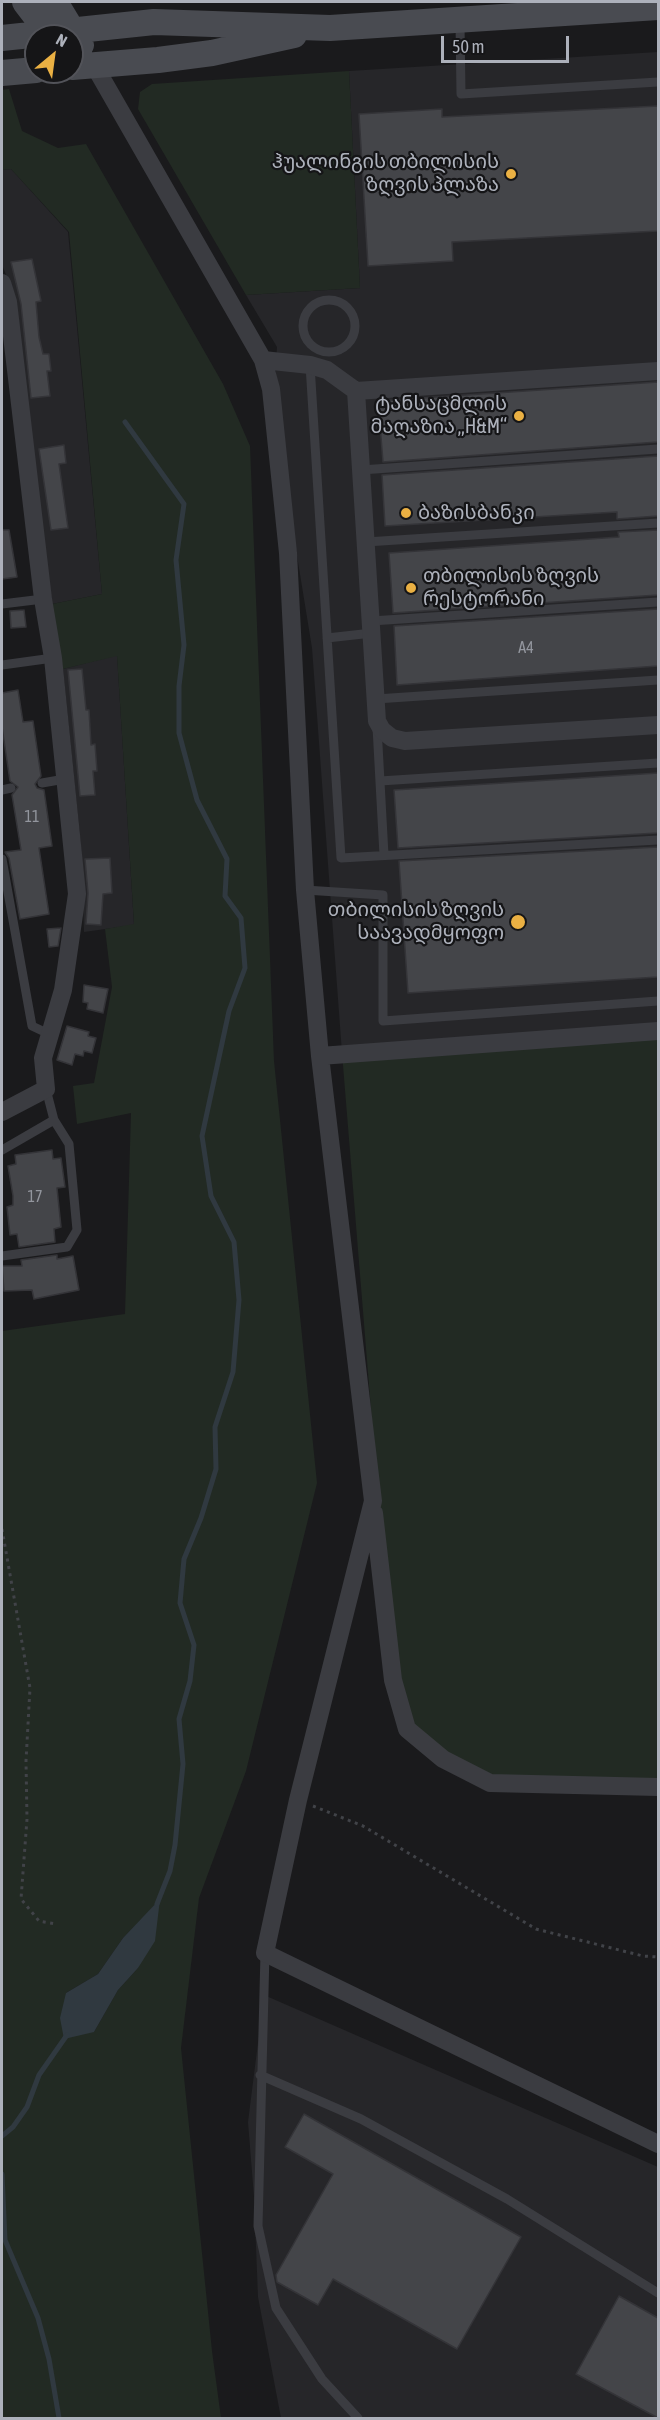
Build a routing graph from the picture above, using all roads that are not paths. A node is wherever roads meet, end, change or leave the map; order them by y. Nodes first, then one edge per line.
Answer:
1 (25, 2) edge
2 (55, 2) edge
3 (658, 7) edge
4 (460, 20) junction
5 (47, 24) edge
6 (59, 24) edge
7 (330, 28) junction
8 (84, 34) edge
9 (2, 38) edge
10 (24, 38) edge
11 (84, 66) edge
12 (84, 68) edge
13 (24, 71) edge
14 (2, 73) edge
15 (658, 82) edge
16 (2, 283) edge
17 (263, 360) junction
18 (322, 362) junction
19 (658, 371) edge
20 (356, 391) junction
21 (658, 449) edge
22 (362, 470) junction
23 (658, 523) edge
24 (366, 542) junction
25 (43, 599) junction
26 (658, 602) edge
27 (2, 604) edge
28 (371, 627) junction
29 (327, 638) junction
30 (53, 658) junction
31 (2, 665) edge
32 (658, 680) edge
33 (376, 699) junction
34 (377, 721) junction
35 (658, 725) edge
36 (658, 763) edge
37 (65, 779) junction
38 (380, 781) junction
39 (42, 783) dead end
40 (658, 840) edge
41 (384, 855) junction
42 (2, 859) edge
43 (305, 890) junction
44 (658, 1001) edge
45 (658, 1032) edge
46 (49, 1034) junction
47 (320, 1056) junction
48 (46, 1089) junction
49 (2, 1112) edge
50 (54, 1120) junction
51 (2, 1150) edge
52 (2, 1256) edge
53 (373, 1501) junction
54 (658, 1787) edge
55 (265, 1953) junction
56 (260, 2075) junction
57 (658, 2144) edge
58 (658, 2293) edge
59 (358, 2418) edge

1 - 5 main road
2 - 6 main road
3 - 4 main road
4 - 7 main road
4 - 15 lane
7 - 8 main road
7 - 11 main road
9 - 10 main road
12 - 17 street
13 - 14 main road
16 - 25 street
17 - 18 street
17 - 43 street
18 - 18 lane
18 - 20 street
18 - 29 lane
19 - 20 street
20 - 22 street
21 - 22 lane
22 - 24 street
23 - 24 lane
24 - 28 street
25 - 27 lane
25 - 30 street
26 - 28 lane
28 - 29 lane
28 - 33 street
29 - 41 lane
30 - 31 lane
30 - 37 street
32 - 33 lane
33 - 34 street
34 - 35 street
34 - 38 lane
36 - 38 lane
37 - 39 lane
37 - 46 street
38 - 41 lane
40 - 41 lane
42 - 46 lane
43 - 44 lane
43 - 47 street
45 - 47 street
46 - 48 street
47 - 53 street
48 - 49 street
48 - 50 lane
50 - 51 lane
50 - 52 lane
53 - 54 street
53 - 55 street
55 - 56 lane
55 - 57 street
56 - 58 lane
56 - 59 lane

